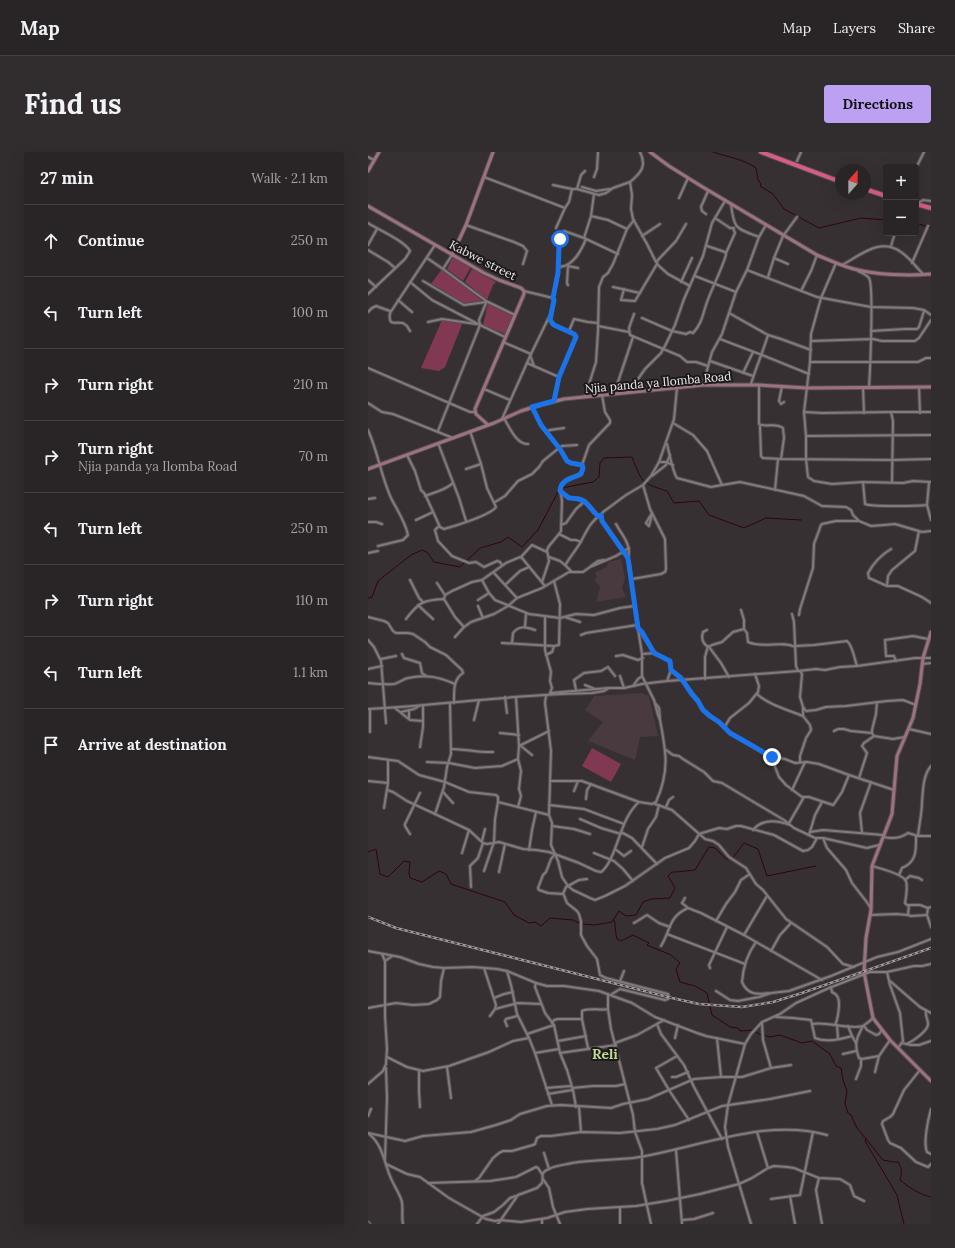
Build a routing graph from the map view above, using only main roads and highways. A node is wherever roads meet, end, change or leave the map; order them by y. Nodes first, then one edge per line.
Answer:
1 (379, 152) edge
2 (493, 152) edge
3 (650, 152) edge
4 (761, 152) edge
5 (368, 171) edge
6 (835, 180) edge
7 (871, 191) edge
8 (883, 195) edge
9 (919, 205) edge
10 (368, 206) edge
11 (931, 208) edge
12 (452, 255) junction
13 (931, 274) edge
14 (931, 387) edge
15 (487, 424) junction
16 (368, 469) edge
17 (931, 632) edge
18 (931, 1080) edge

1 - 5 main road
2 - 12 main road
3 - 13 main road
4 - 6 highway
7 - 8 highway
9 - 11 highway
10 - 12 main road, Kabwe street
12 - 15 main road, Kabwe street
14 - 15 main road, Njia panda ya Ilomba Road
15 - 16 main road, Njia panda ya Ilomba Road
17 - 18 main road

